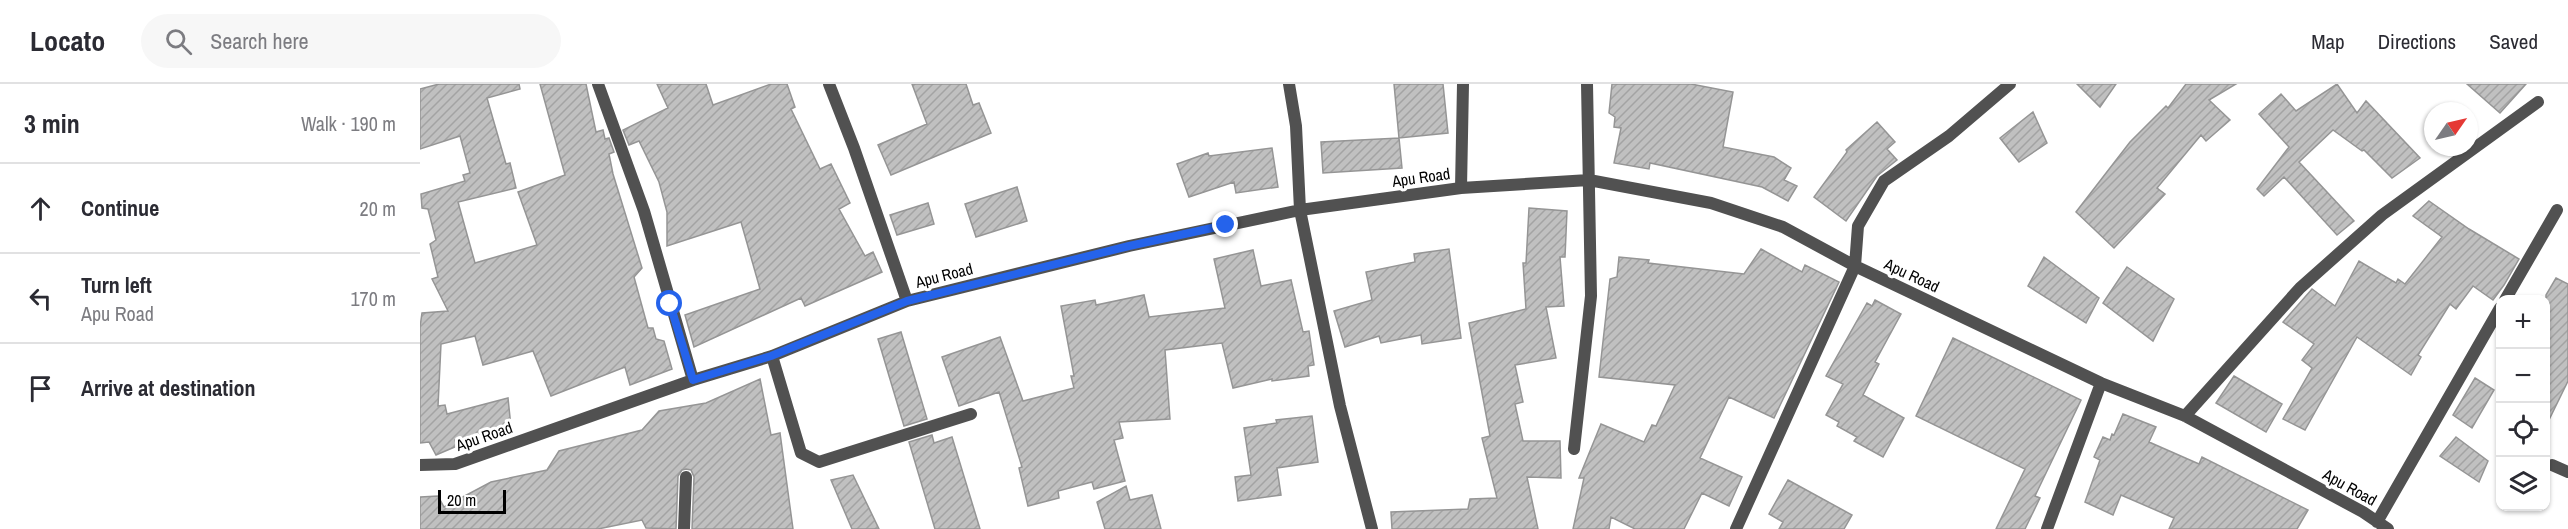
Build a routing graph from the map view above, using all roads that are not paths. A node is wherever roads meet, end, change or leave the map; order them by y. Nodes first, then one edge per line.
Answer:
1 (598, 84) edge
2 (829, 84) edge
3 (1289, 84) edge
4 (1463, 84) edge
5 (1587, 84) edge
6 (2010, 84) edge
7 (2538, 102) dead end
8 (1589, 180) junction
9 (1461, 188) junction
10 (1300, 210) junction
11 (2557, 210) dead end
12 (1855, 266) junction
13 (2508, 295) edge
14 (907, 301) junction
15 (2496, 315) edge
16 (771, 356) junction
17 (693, 380) junction
18 (2101, 383) junction
19 (971, 414) dead end
20 (2185, 416) junction
21 (1574, 449) dead end
22 (420, 465) edge
23 (2552, 465) dead end
24 (2568, 472) edge
25 (686, 477) dead end
26 (2377, 522) junction
27 (684, 529) edge
28 (1372, 529) edge
29 (1736, 529) edge
30 (2047, 529) edge
31 (2388, 529) edge

1 - 17 street
2 - 14 street
3 - 10 street
4 - 9 street
5 - 8 street
6 - 12 street
7 - 20 street
8 - 9 street, Apu Road
8 - 12 street, Apu Road
8 - 21 street
9 - 10 street, Apu Road
10 - 14 street, Apu Road
10 - 28 street
11 - 13 street
12 - 18 street, Apu Road
12 - 29 street
14 - 16 street, Apu Road
15 - 26 street
16 - 17 street, Apu Road
16 - 19 street
17 - 22 street, Apu Road
18 - 20 street, Apu Road
18 - 30 street
20 - 26 street, Apu Road
23 - 24 street
25 - 27 street
26 - 31 street, Apu Road

